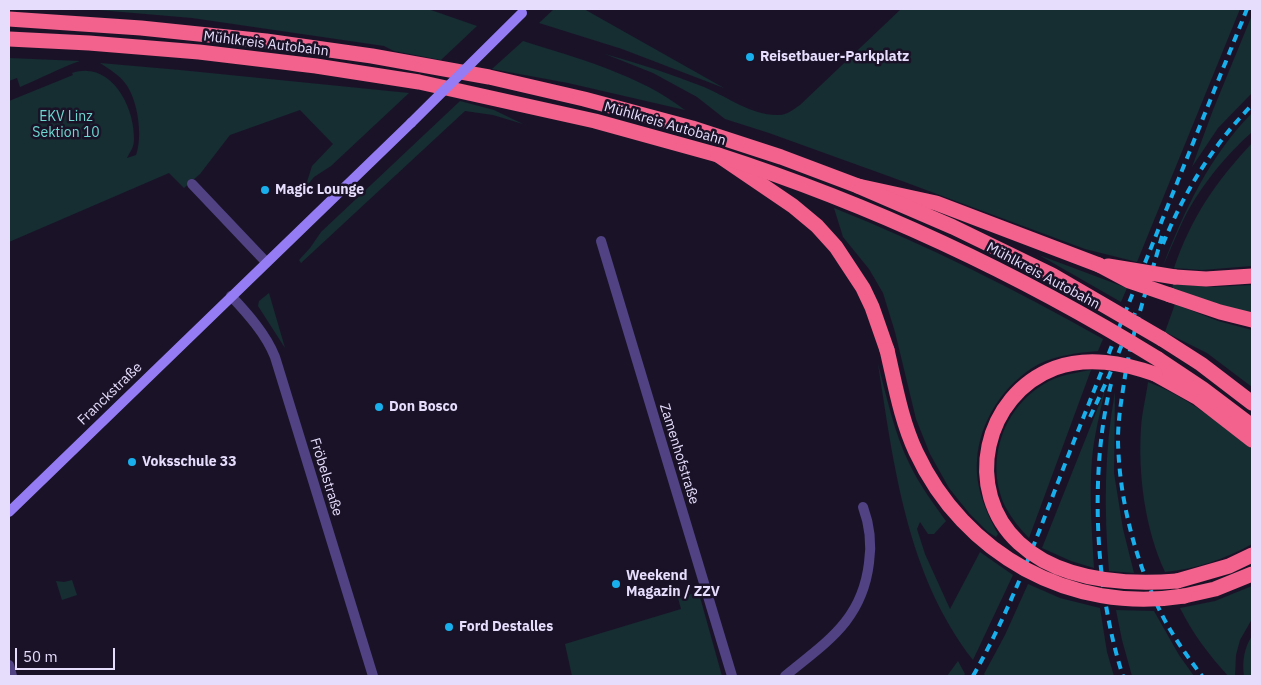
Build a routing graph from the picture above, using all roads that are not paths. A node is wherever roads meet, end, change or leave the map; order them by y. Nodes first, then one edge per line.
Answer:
1 (524, 11) edge
2 (9, 19) edge
3 (9, 38) edge
4 (718, 156) junction
5 (192, 184) dead end
6 (858, 186) junction
7 (601, 241) dead end
8 (266, 262) junction
9 (1099, 265) junction
10 (1252, 276) edge
11 (231, 296) junction
12 (1252, 320) edge
13 (1252, 403) edge
14 (1252, 426) edge
15 (1252, 440) edge
16 (863, 507) dead end
17 (9, 512) edge
18 (1252, 555) edge
19 (1252, 574) edge
20 (9, 665) edge
21 (12, 676) edge
22 (373, 676) edge
23 (732, 676) edge
24 (785, 676) edge

1 - 8 main road, Franckstraße, bridge
2 - 6 highway, Mühlkreis Autobahn
3 - 4 highway, Mühlkreis Autobahn
4 - 14 highway, Mühlkreis Autobahn, bridge
4 - 19 highway, bridge
5 - 8 street
6 - 9 highway, bridge
6 - 13 highway, Mühlkreis Autobahn, bridge
7 - 23 street, Zamenhofstraße
8 - 11 main road, Franckstraße
9 - 10 highway, bridge
9 - 12 highway, bridge
11 - 17 main road, Franckstraße
11 - 22 street, Fröbelstraße
15 - 18 highway, bridge
16 - 24 street
20 - 21 street

